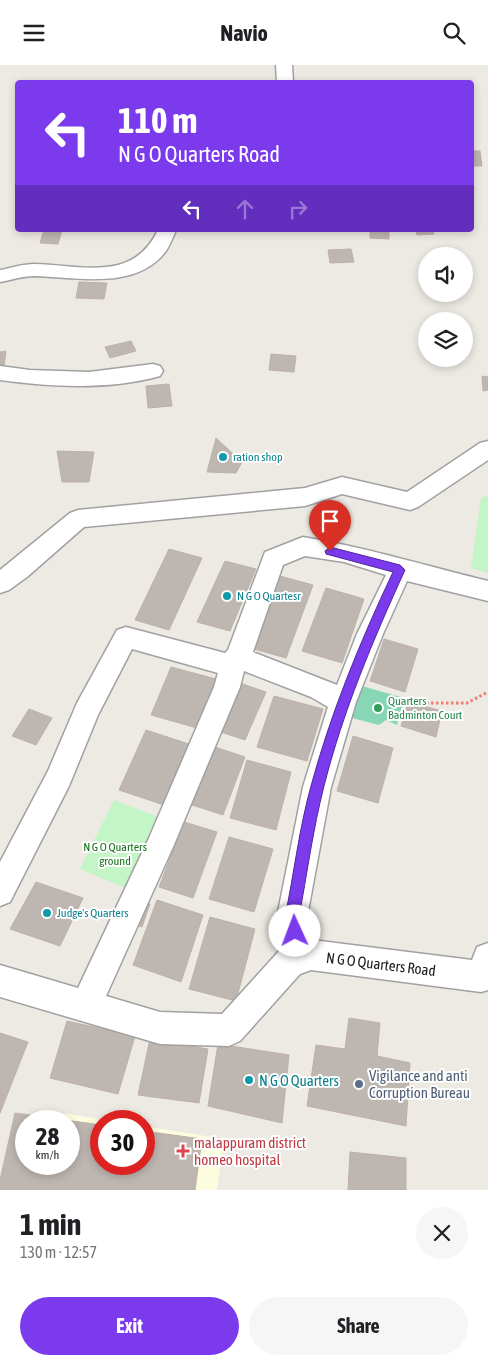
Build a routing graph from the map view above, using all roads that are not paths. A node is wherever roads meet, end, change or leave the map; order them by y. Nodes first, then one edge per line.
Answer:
1 (284, 65) edge
2 (286, 80) edge
3 (165, 232) edge
4 (0, 276) edge
5 (153, 371) dead end
6 (0, 373) edge
7 (488, 449) edge
8 (400, 570) junction
9 (0, 583) edge
10 (488, 591) edge
11 (235, 662) junction
12 (343, 702) junction
13 (0, 891) edge
14 (488, 958) edge
15 (300, 959) junction
16 (0, 981) edge
17 (86, 1007) junction

1 - 2 street
3 - 4 street
5 - 6 street
7 - 9 street
8 - 10 street
8 - 11 street
8 - 12 street
11 - 12 street
11 - 13 street
11 - 17 street
12 - 15 street
14 - 15 street, N G O Quarters Road
15 - 17 street, N G O Quarters Road
16 - 17 street, N G O Quarters Road

